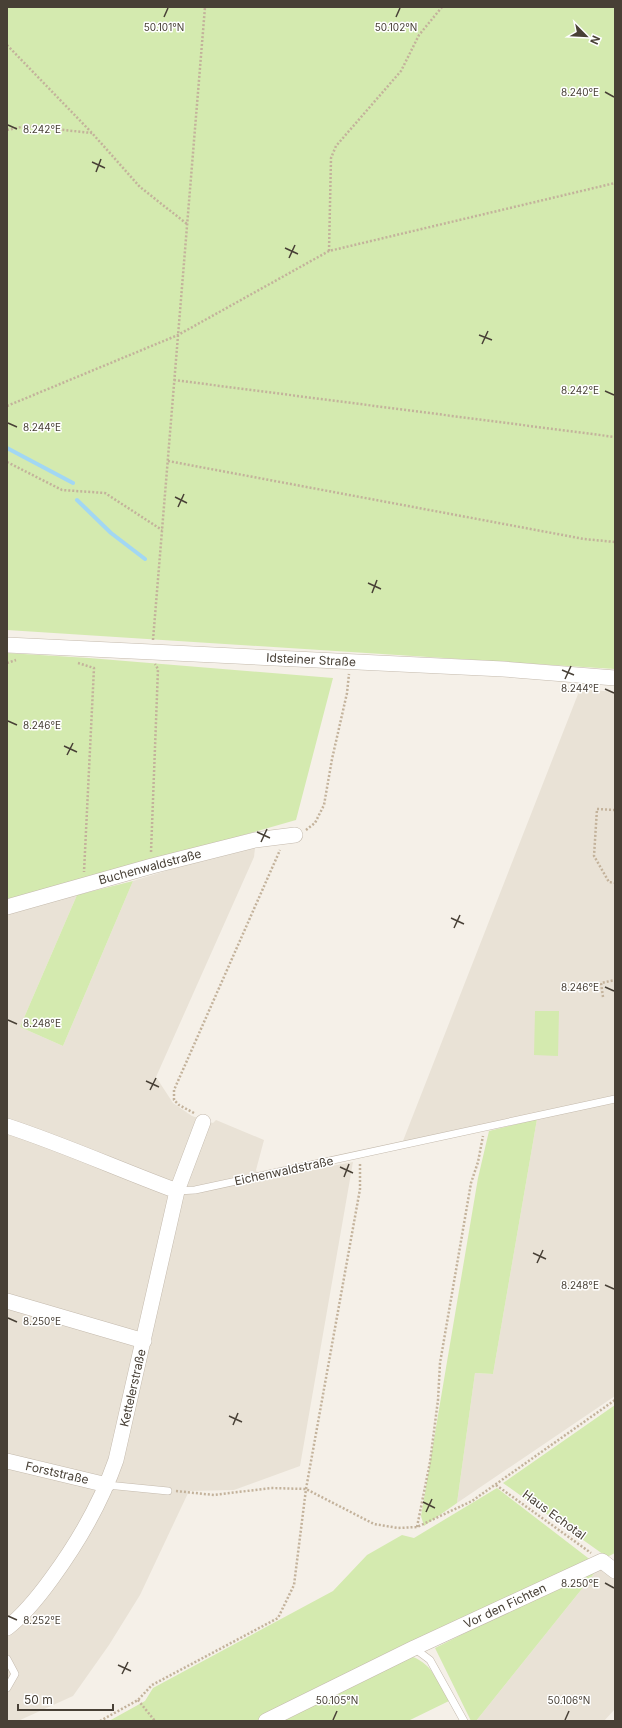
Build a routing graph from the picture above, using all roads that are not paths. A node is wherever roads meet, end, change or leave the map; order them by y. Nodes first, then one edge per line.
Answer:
1 (7, 645) edge
2 (615, 678) edge
3 (295, 835) road end
4 (7, 907) edge
5 (615, 1099) edge
6 (203, 1122) road end
7 (7, 1126) edge
8 (177, 1191) junction
9 (7, 1301) edge
10 (144, 1341) junction
11 (7, 1461) edge
12 (107, 1485) junction
13 (168, 1491) road end
14 (615, 1571) edge
15 (7, 1628) edge
16 (414, 1648) junction
17 (7, 1659) edge
18 (7, 1688) edge
19 (266, 1721) edge
20 (464, 1721) edge

1 - 2 street, Idsteiner Straße
3 - 4 street, Buchenwaldstraße
5 - 8 lane, Eichenwaldstraße
6 - 8 street, Kettelerstraße
7 - 8 street, Eichenwaldstraße
8 - 10 street, Kettelerstraße
9 - 10 street
10 - 12 street, Kettelerstraße
11 - 12 street, Forststraße
12 - 13 lane
12 - 15 street, Kettelerstraße
14 - 16 street, Vor den Fichten
16 - 19 street, Vor den Fichten
16 - 20 lane
17 - 18 lane

